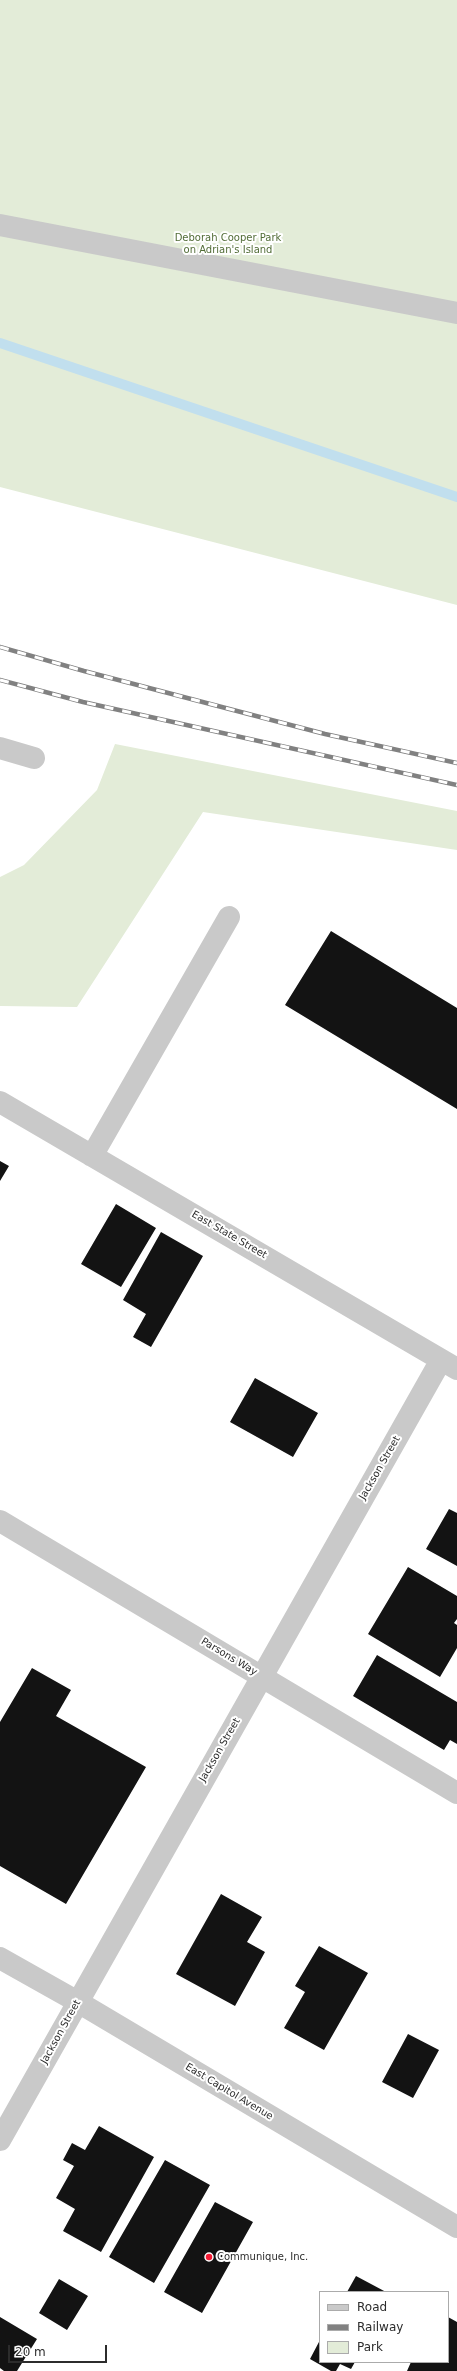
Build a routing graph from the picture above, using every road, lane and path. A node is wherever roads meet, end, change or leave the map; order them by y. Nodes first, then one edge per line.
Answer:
1 (0, 225) edge
2 (457, 313) edge
3 (0, 748) edge
4 (34, 758) dead end
5 (229, 917) dead end
6 (0, 1102) edge
7 (92, 1156) junction
8 (449, 1364) edge
9 (0, 1521) edge
10 (262, 1676) junction
11 (457, 1793) edge
12 (0, 1958) edge
13 (78, 2002) junction
14 (0, 2140) edge
15 (457, 2227) edge

1 - 2 street
3 - 4 street
5 - 7 street
6 - 7 street, East State Street
7 - 8 street, East State Street
8 - 10 street, Jackson Street
9 - 10 street, Parsons Way
10 - 11 street, Parsons Way
10 - 13 street, Jackson Street
12 - 13 street, East Capitol Avenue
13 - 14 street, Jackson Street
13 - 15 street, East Capitol Avenue

